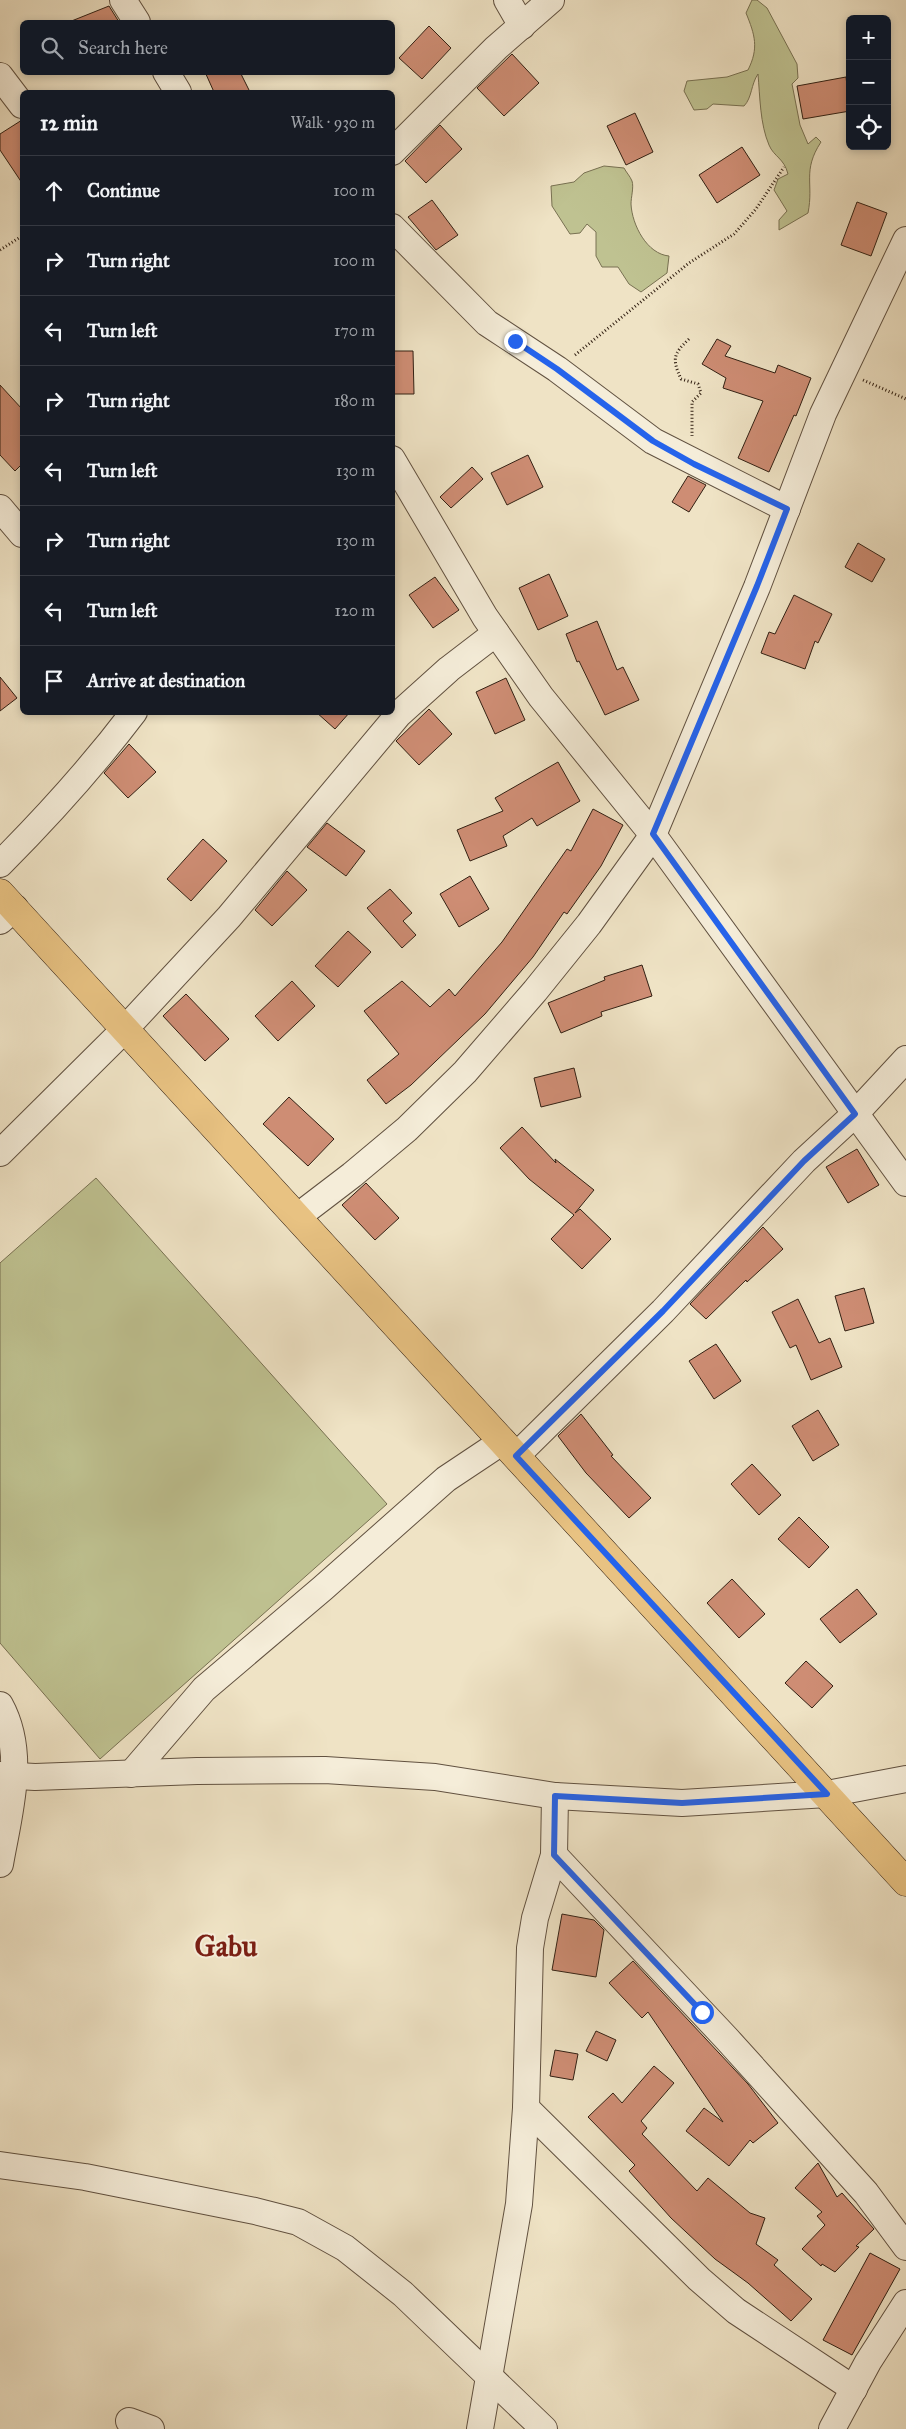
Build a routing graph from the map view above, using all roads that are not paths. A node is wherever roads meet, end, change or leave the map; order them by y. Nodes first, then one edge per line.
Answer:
1 (123, 0) edge
2 (507, 0) edge
3 (551, 0) edge
4 (135, 20) edge
5 (522, 26) junction
6 (168, 75) edge
7 (0, 76) edge
8 (177, 90) edge
9 (20, 102) edge
10 (395, 149) edge
11 (395, 230) edge
12 (906, 240) edge
13 (395, 464) edge
14 (787, 509) junction
15 (496, 633) junction
16 (132, 715) edge
17 (653, 834) junction
18 (0, 864) edge
19 (5, 907) edge
20 (125, 1029) junction
21 (906, 1059) edge
22 (855, 1114) junction
23 (0, 1153) edge
24 (906, 1183) edge
25 (297, 1217) junction
26 (510, 1448) junction
27 (0, 1705) edge
28 (131, 1774) junction
29 (8, 1776) edge
30 (906, 1779) edge
31 (827, 1794) junction
32 (555, 1796) junction
33 (554, 1855) junction
34 (0, 1864) edge
35 (906, 1882) edge
36 (526, 2108) junction
37 (0, 2166) edge
38 (906, 2247) edge
39 (906, 2303) edge
40 (488, 2376) junction
41 (854, 2389) junction
42 (480, 2429) edge
43 (544, 2429) edge
44 (832, 2429) edge

1 - 4 street
2 - 5 street
3 - 5 street
5 - 10 street
6 - 8 street
7 - 9 street
11 - 14 street
12 - 14 street
13 - 15 street
14 - 17 street
15 - 17 street
15 - 20 street
16 - 18 street
17 - 22 street
17 - 25 street
19 - 20 main road
20 - 23 street
20 - 25 main road
21 - 22 street
22 - 24 street
22 - 26 street
25 - 26 main road
26 - 28 street
26 - 31 main road
27 - 29 street
28 - 29 street
28 - 32 street
29 - 34 street
30 - 31 street
31 - 32 street
31 - 35 main road
32 - 33 street
33 - 36 street
33 - 38 street
36 - 40 street
36 - 41 street
37 - 40 street
39 - 41 street
40 - 42 street
40 - 43 street
41 - 44 street

